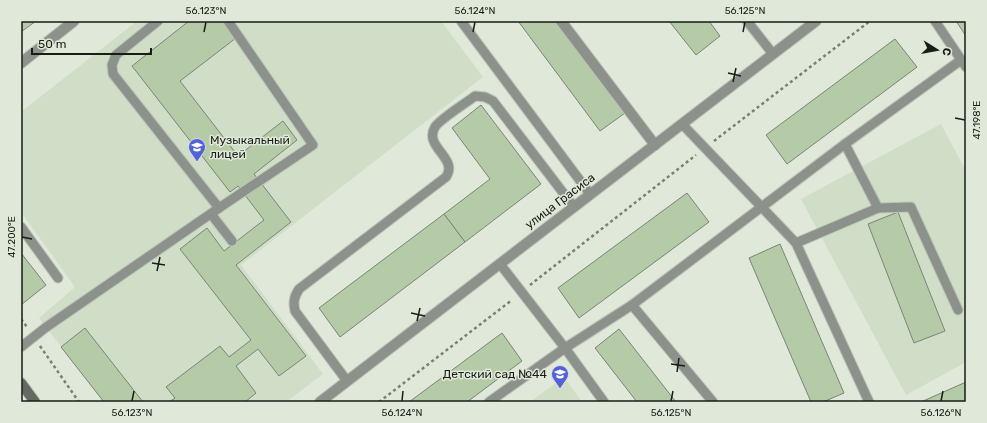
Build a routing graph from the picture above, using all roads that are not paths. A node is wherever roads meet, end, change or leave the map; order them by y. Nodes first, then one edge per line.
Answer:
1 (74, 21) edge
2 (158, 21) edge
3 (228, 21) edge
4 (461, 21) edge
5 (561, 21) edge
6 (747, 21) edge
7 (816, 21) edge
8 (935, 21) edge
9 (773, 54) junction
10 (21, 63) edge
11 (963, 64) edge
12 (682, 124) junction
13 (845, 144) junction
14 (655, 145) junction
15 (590, 194) junction
16 (574, 207) junction
17 (761, 207) junction
18 (219, 208) junction
19 (878, 208) junction
20 (211, 214) junction
21 (21, 227) edge
22 (232, 241) dead end
23 (796, 243) junction
24 (500, 264) junction
25 (58, 278) dead end
26 (632, 305) junction
27 (958, 310) dead end
28 (21, 347) edge
29 (566, 348) junction
30 (347, 381) junction
31 (21, 383) edge
32 (35, 402) edge
33 (320, 402) edge
34 (489, 402) edge
35 (604, 402) edge
36 (713, 402) edge
37 (869, 402) edge

1 - 10 street
2 - 18 lane
3 - 18 lane
4 - 15 lane
5 - 14 street
6 - 9 lane
7 - 9 street, улица Грасиса
8 - 11 lane
9 - 12 street, улица Грасиса
11 - 13 lane
12 - 14 street, улица Грасиса
12 - 17 lane
13 - 17 lane
13 - 19 lane
14 - 15 street, улица Грасиса
15 - 16 street, улица Грасиса
16 - 24 street, улица Грасиса
16 - 30 lane
17 - 23 lane
17 - 26 lane
18 - 20 lane
19 - 23 lane
19 - 27 lane
20 - 22 lane
20 - 28 lane
21 - 25 lane
23 - 37 lane
24 - 29 lane
24 - 30 street, улица Грасиса
26 - 29 lane
26 - 36 lane
29 - 34 lane
29 - 35 lane
30 - 33 street, улица Грасиса
31 - 32 main road

